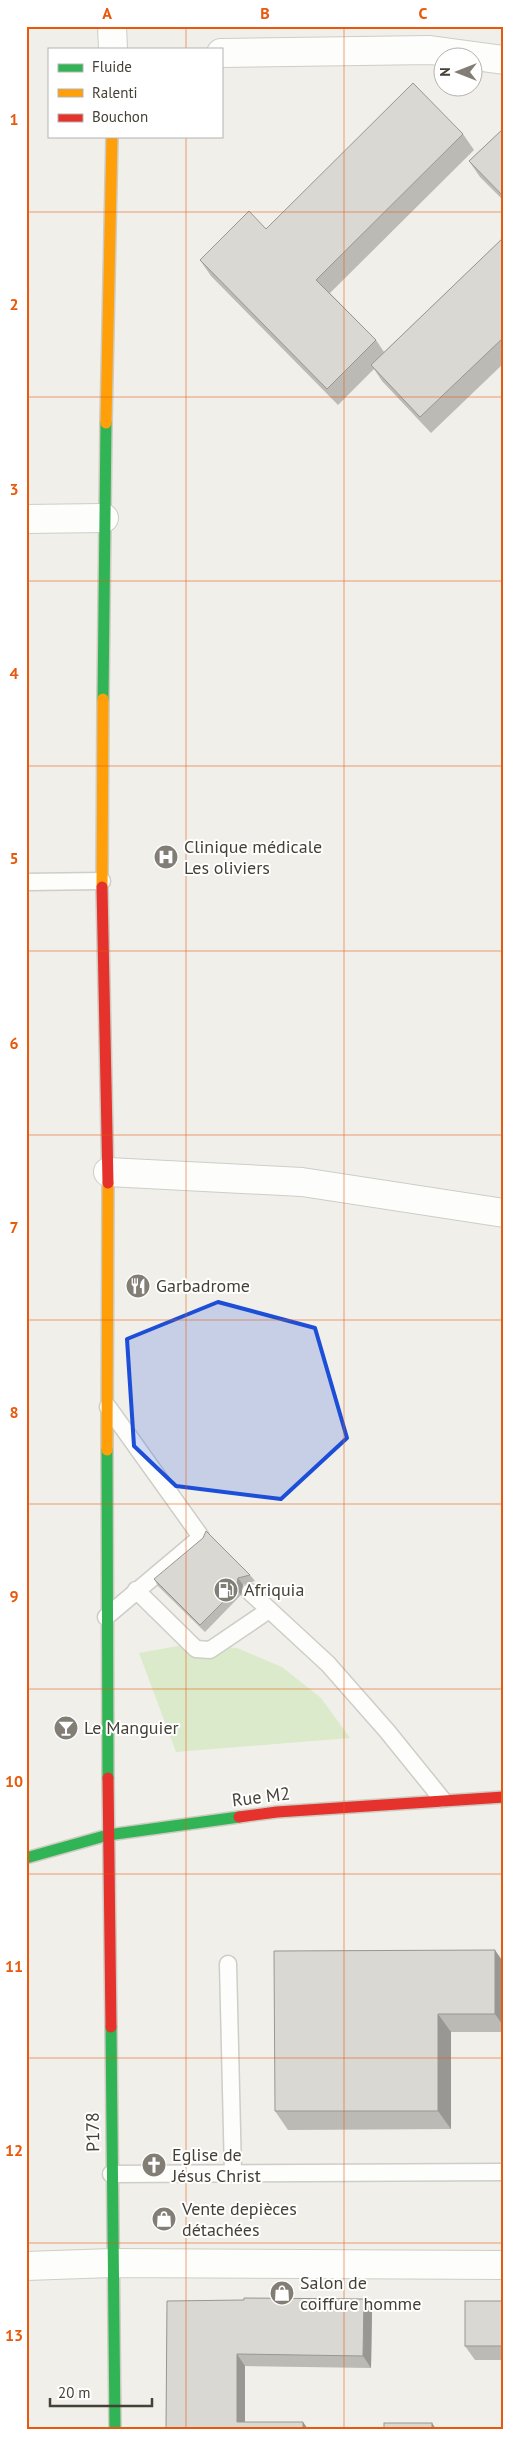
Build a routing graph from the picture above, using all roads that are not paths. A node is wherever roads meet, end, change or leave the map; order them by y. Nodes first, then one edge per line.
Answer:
1 (112, 26) edge
2 (113, 48) edge
3 (222, 53) edge
4 (504, 60) edge
5 (112, 138) edge
6 (104, 518) junction
7 (26, 519) edge
8 (102, 881) junction
9 (26, 882) edge
10 (108, 1172) junction
11 (504, 1213) edge
12 (107, 1405) junction
13 (136, 1590) junction
14 (250, 1592) dead end
15 (269, 1610) junction
16 (106, 1617) junction
17 (504, 1797) edge
18 (442, 1799) junction
19 (108, 1835) junction
20 (26, 1858) edge
21 (228, 1964) dead end
22 (504, 2172) edge
23 (233, 2173) junction
24 (111, 2174) junction
25 (112, 2263) junction
26 (504, 2265) edge
27 (26, 2266) edge
28 (115, 2429) edge

1 - 2 street
3 - 4 street
5 - 6 street, P178
6 - 7 street
6 - 8 street, P178
8 - 9 lane
8 - 10 street, P178
10 - 11 street
10 - 12 street, P178
12 - 13 lane
12 - 16 street, P178
13 - 15 lane
13 - 16 lane
14 - 15 lane
15 - 18 lane
16 - 19 street, P178
17 - 18 street, Rue M2
18 - 19 street, Rue M2
19 - 20 street, Rue M2
19 - 24 street, P178
21 - 23 lane
22 - 23 lane
23 - 24 lane
24 - 25 street, P178
25 - 26 street
25 - 27 street
25 - 28 street, P178

